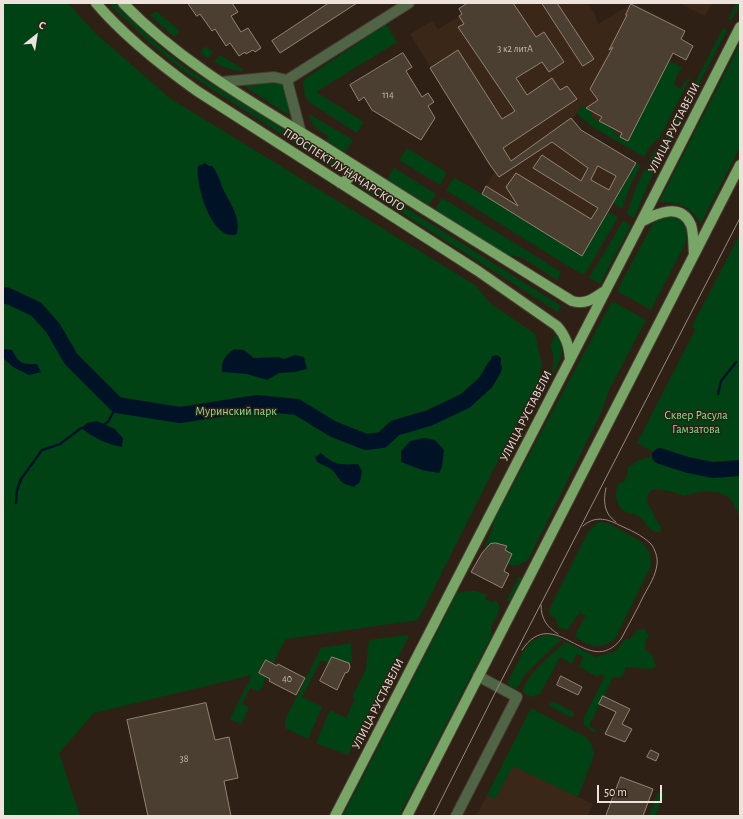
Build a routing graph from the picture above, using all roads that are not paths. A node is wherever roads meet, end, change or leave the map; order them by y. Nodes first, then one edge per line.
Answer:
1 (96, 3) edge
2 (123, 3) edge
3 (409, 3) edge
4 (740, 27) edge
5 (287, 80) junction
6 (221, 82) junction
7 (301, 133) junction
8 (740, 165) edge
9 (356, 167) junction
10 (340, 183) junction
11 (641, 222) junction
12 (694, 254) junction
13 (605, 291) junction
14 (570, 360) junction
15 (478, 676) junction
16 (335, 816) edge
17 (407, 816) edge
18 (456, 816) edge

1 - 10 main road, ПРОСПЕКТ ЛУНАЧАРСКОГО
2 - 6 main road, ПРОСПЕКТ ЛУНАЧАРСКОГО
3 - 5 street
4 - 11 main road, УЛИЦА РУСТАВЕЛИ
5 - 6 street
5 - 7 street
6 - 7 main road, ПРОСПЕКТ ЛУНАЧАРСКОГО
7 - 9 main road, ПРОСПЕКТ ЛУНАЧАРСКОГО
8 - 12 main road
9 - 10 main road
9 - 13 main road, ПРОСПЕКТ ЛУНАЧАРСКОГО
10 - 14 main road, ПРОСПЕКТ ЛУНАЧАРСКОГО
11 - 12 main road
11 - 13 main road, УЛИЦА РУСТАВЕЛИ
12 - 15 main road
13 - 14 main road, УЛИЦА РУСТАВЕЛИ
14 - 16 main road, УЛИЦА РУСТАВЕЛИ
15 - 17 main road
15 - 18 street

